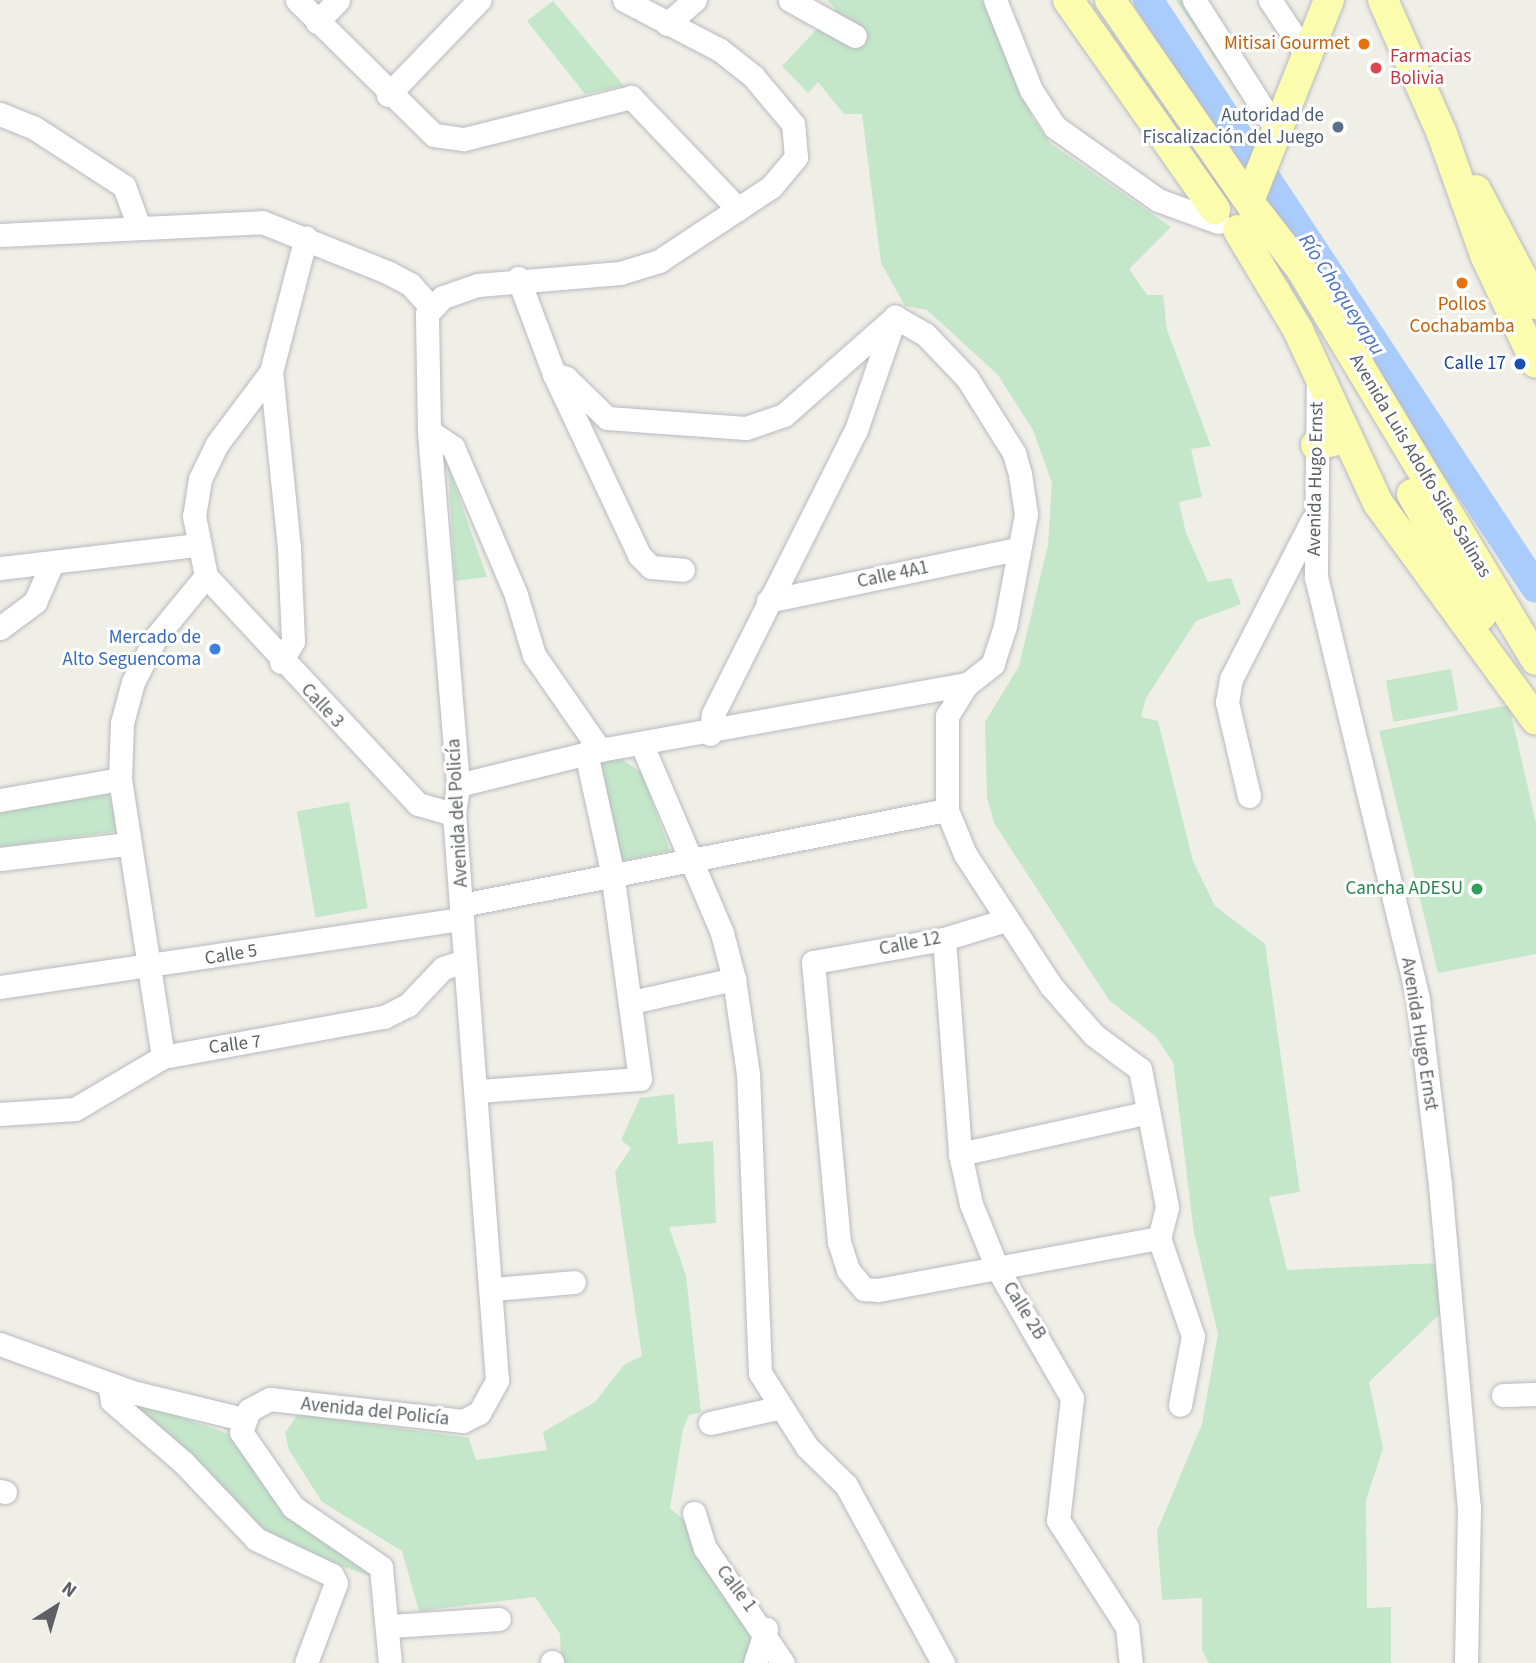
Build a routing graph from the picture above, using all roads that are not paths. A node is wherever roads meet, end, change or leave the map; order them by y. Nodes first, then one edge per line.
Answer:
1 (297, 0) edge
2 (338, 0) edge
3 (479, 0) edge
4 (624, 0) edge
5 (695, 0) edge
6 (790, 0) edge
7 (995, 0) edge
8 (1068, 0) edge
9 (1089, 0) edge
10 (1110, 0) edge
11 (1194, 0) edge
12 (1270, 0) edge
13 (1329, 0) edge
14 (1383, 0) edge
15 (317, 22) junction
16 (667, 24) junction
17 (855, 36) dead end
18 (1307, 56) junction
19 (388, 95) junction
20 (0, 114) edge
21 (1442, 134) junction
22 (1274, 143) junction
23 (1213, 177) tunnel mouth
24 (1239, 208) junction
25 (738, 209) junction
26 (139, 227) junction
27 (0, 235) edge
28 (306, 237) junction
29 (1275, 257) dead end
30 (518, 278) junction
31 (1536, 304) edge
32 (431, 307) junction
33 (895, 317) junction
34 (1536, 363) edge
35 (271, 372) junction
36 (1318, 372) junction
37 (554, 374) junction
38 (429, 430) junction
39 (1346, 438) junction
40 (1316, 445) junction
41 (1399, 465) junction
42 (1312, 521) junction
43 (197, 545) junction
44 (1017, 549) junction
45 (52, 563) junction
46 (0, 568) edge
47 (682, 570) dead end
48 (206, 576) junction
49 (768, 601) junction
50 (0, 628) edge
51 (1536, 660) edge
52 (281, 662) junction
53 (1536, 671) edge
54 (967, 684) junction
55 (1536, 713) edge
56 (1536, 720) edge
57 (710, 734) junction
58 (642, 745) junction
59 (593, 751) junction
60 (120, 779) junction
61 (458, 785) junction
62 (1249, 796) dead end
63 (0, 800) edge
64 (947, 810) junction
65 (454, 814) junction
66 (128, 844) junction
67 (0, 859) edge
68 (694, 860) junction
69 (612, 871) junction
70 (462, 912) junction
71 (1006, 920) junction
72 (944, 939) junction
73 (464, 961) junction
74 (146, 968) junction
75 (734, 979) junction
76 (0, 987) edge
77 (632, 1002) junction
78 (163, 1057) junction
79 (479, 1091) junction
80 (1145, 1113) junction
81 (0, 1114) edge
82 (960, 1154) junction
83 (1159, 1238) junction
84 (997, 1268) junction
85 (574, 1282) dead end
86 (493, 1289) junction
87 (0, 1344) edge
88 (109, 1384) junction
89 (1536, 1394) edge
90 (1503, 1395) dead end
91 (1180, 1405) dead end
92 (777, 1408) junction
93 (243, 1419) junction
94 (710, 1423) dead end
95 (694, 1513) dead end
96 (499, 1619) dead end
97 (390, 1626) junction
98 (766, 1629) junction
99 (306, 1663) edge
100 (390, 1663) edge
101 (755, 1663) edge
102 (783, 1663) edge
103 (943, 1663) edge
104 (1131, 1663) edge
105 (1466, 1663) edge

1 - 15 street
2 - 15 street
3 - 19 street
4 - 16 street
5 - 16 street
6 - 17 street
7 - 24 street
8 - 24 main road
9 - 23 main road
10 - 24 main road
11 - 22 street
12 - 18 street
13 - 18 main road
14 - 21 main road
15 - 19 street
16 - 25 street
18 - 22 main road
19 - 25 street
20 - 26 street
21 - 31 main road
21 - 34 main road
22 - 24 main road
24 - 36 main road, Avenida Luis Adolfo Siles Salinas
24 - 51 main road, Avenida Luis Adolfo Siles Salinas
25 - 30 street
26 - 27 street
26 - 28 street
28 - 32 street
28 - 35 street
29 - 41 main road
30 - 32 street
30 - 37 street
32 - 38 street, Avenida del Policía
33 - 37 street
33 - 44 street
33 - 49 street
35 - 43 street
35 - 52 street
36 - 39 main road, Avenida Luis Adolfo Siles Salinas
36 - 40 street, Avenida Hugo Ernst
37 - 47 street
38 - 59 street
38 - 61 street, Avenida del Policía
39 - 40 main road
39 - 56 main road, Avenida Luis Adolfo Siles Salinas
40 - 42 street, Avenida Hugo Ernst
41 - 53 main road
41 - 55 main road
42 - 62 street
42 - 105 street, Avenida Hugo Ernst
43 - 45 street
43 - 48 street
44 - 49 street, Calle 4A1
44 - 54 street
45 - 46 street
45 - 50 street
48 - 52 street, Calle 3
48 - 60 street
49 - 57 street
52 - 65 street, Calle 3
54 - 57 street
54 - 64 street
57 - 58 street
58 - 59 street
58 - 68 street
59 - 61 street
59 - 69 street
60 - 63 street
60 - 66 street
61 - 65 street, Avenida del Policía
64 - 68 street, Calle 5
64 - 71 street
65 - 70 street, Avenida del Policía
66 - 67 street
66 - 74 street
68 - 69 street, Calle 5
68 - 75 street
69 - 70 street, Calle 5
69 - 77 street
70 - 73 street, Avenida del Policía
70 - 74 street, Calle 5
71 - 72 street, Calle 12
71 - 80 street
72 - 82 street, Calle 2B
72 - 84 street, Calle 12
73 - 78 street, Calle 7
73 - 79 street, Avenida del Policía
74 - 76 street, Calle 5
74 - 78 street
75 - 77 street
75 - 92 street
77 - 79 street
78 - 81 street, Calle 7
79 - 86 street, Avenida del Policía
80 - 82 street
80 - 83 street
82 - 84 street, Calle 2B
83 - 84 street
83 - 91 street
84 - 104 street, Calle 2B
85 - 86 street
86 - 93 street, Avenida del Policía
87 - 88 street
88 - 93 street
88 - 99 street
89 - 90 street
92 - 94 street
92 - 103 street
93 - 97 street
95 - 98 street, Calle 1
96 - 97 street
97 - 100 street
98 - 101 street
98 - 102 street, Calle 1

